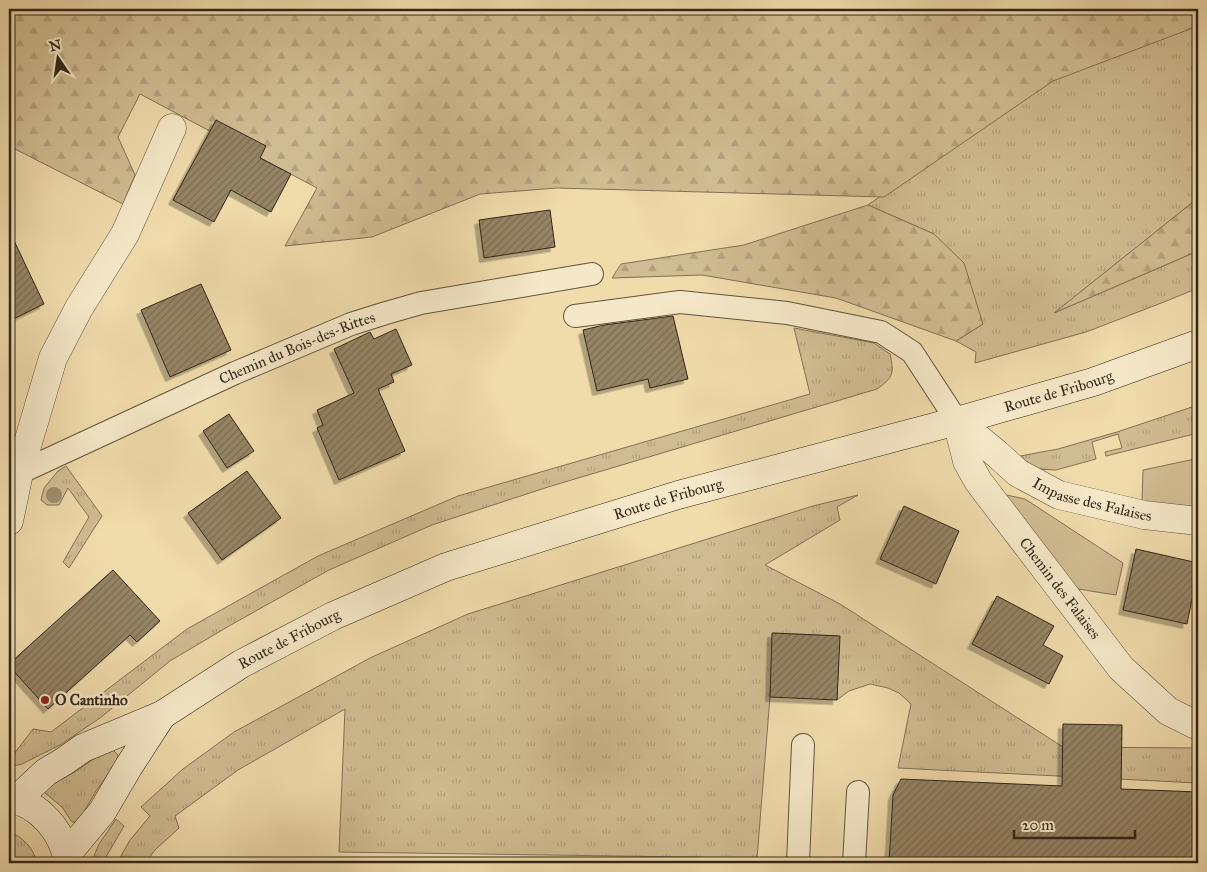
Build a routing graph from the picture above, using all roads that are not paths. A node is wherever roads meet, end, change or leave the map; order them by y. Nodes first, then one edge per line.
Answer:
1 (172, 128) dead end
2 (592, 274) dead end
3 (576, 316) dead end
4 (1198, 344) edge
5 (957, 421) junction
6 (19, 473) junction
7 (9, 520) edge
8 (1198, 521) edge
9 (162, 715) junction
10 (1198, 726) edge
11 (803, 745) dead end
12 (858, 792) dead end
13 (12, 799) edge
14 (68, 859) edge
15 (798, 863) edge
16 (854, 863) edge

1 - 6 main road
2 - 6 lane, Chemin du Bois-des-Rittes
3 - 5 lane
4 - 5 main road, Route de Fribourg
5 - 8 main road, Impasse des Falaises
5 - 9 main road, Route de Fribourg
5 - 10 main road, Chemin des Falaises
6 - 7 main road
9 - 13 main road, Route de Fribourg
9 - 14 main road, Route de Fribourg
11 - 15 lane
12 - 16 lane
13 - 14 main road

